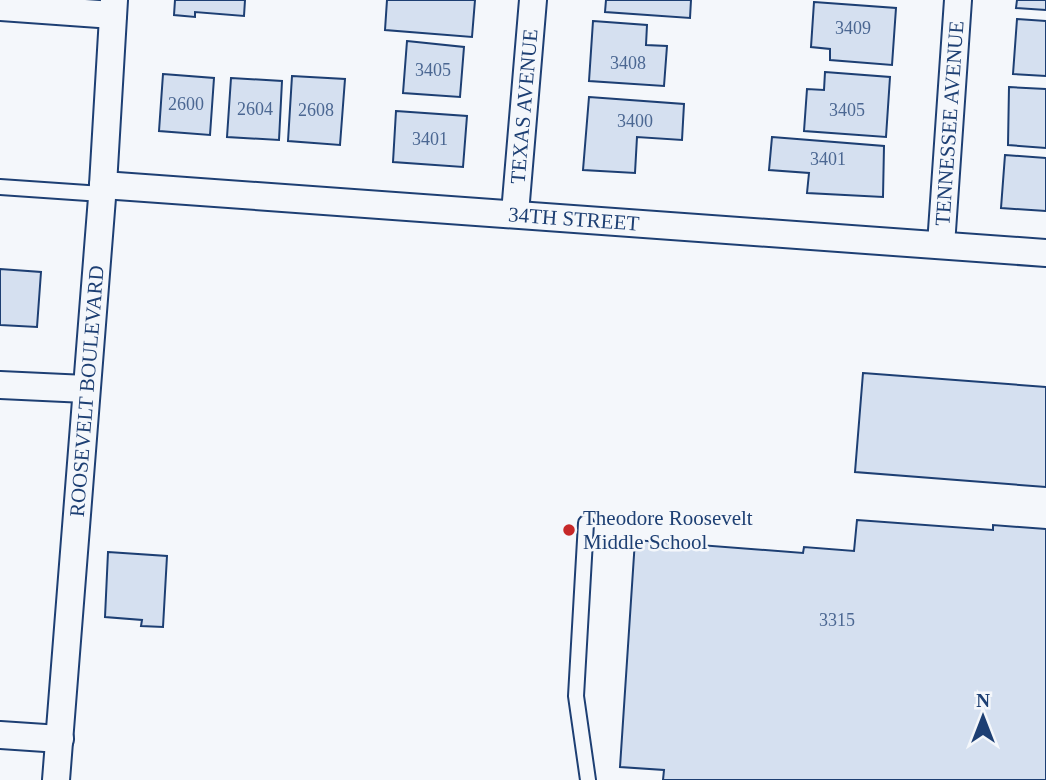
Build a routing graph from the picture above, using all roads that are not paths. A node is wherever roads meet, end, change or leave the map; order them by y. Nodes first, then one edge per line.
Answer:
1 (533, 0) edge
2 (958, 0) edge
3 (0, 7) edge
4 (113, 8) edge
5 (0, 187) edge
6 (102, 189) junction
7 (515, 213) junction
8 (941, 245) junction
9 (1046, 253) edge
10 (0, 385) edge
11 (86, 389) junction
12 (586, 523) dead end
13 (0, 735) edge
14 (60, 739) junction
15 (57, 780) edge
16 (587, 780) edge

1 - 7 street, TEXAS AVENUE
2 - 8 street, TENNESSEE AVENUE
3 - 4 street
4 - 6 street, ROOSEVELT BOULEVARD
5 - 6 lane
6 - 7 street, 34TH STREET
6 - 11 street, ROOSEVELT BOULEVARD
7 - 8 street, 34TH STREET
8 - 9 street, 34TH STREET
10 - 11 street
11 - 14 street, ROOSEVELT BOULEVARD
12 - 16 lane
13 - 14 street
14 - 15 street, ROOSEVELT BOULEVARD

